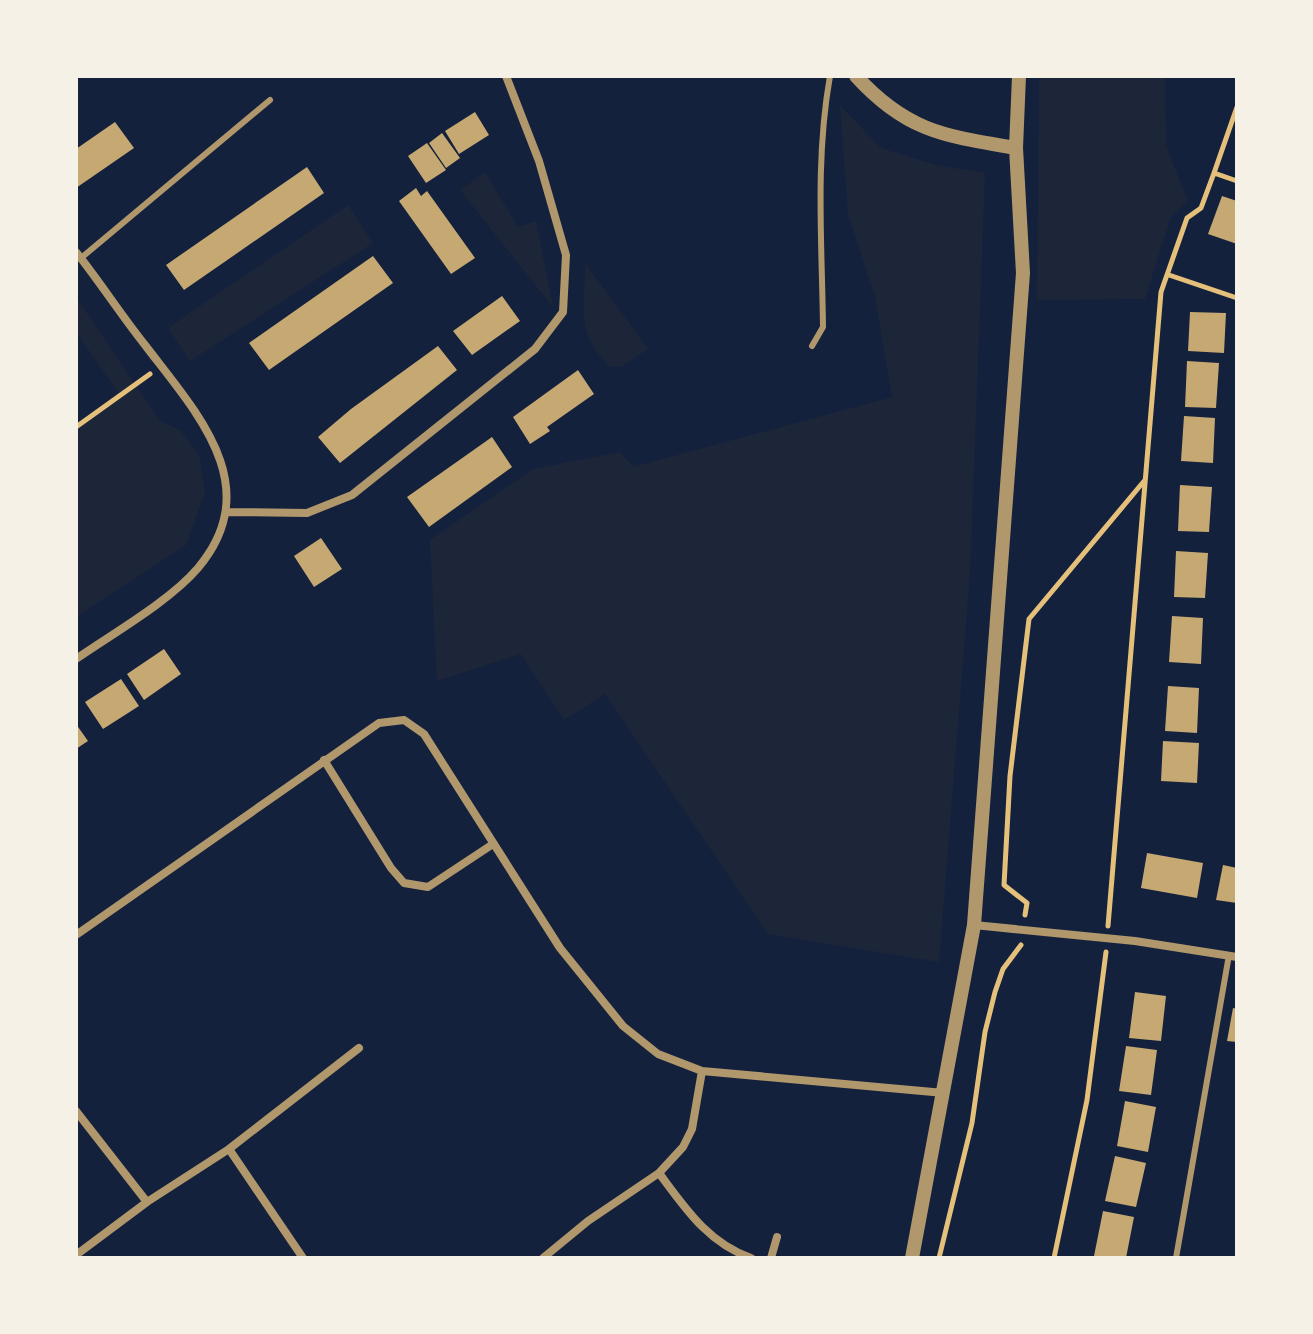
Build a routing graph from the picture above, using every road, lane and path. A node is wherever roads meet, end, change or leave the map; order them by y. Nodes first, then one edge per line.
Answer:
1 (506, 76) edge
2 (830, 76) edge
3 (856, 76) edge
4 (1019, 76) edge
5 (270, 100) dead end
6 (1237, 107) edge
7 (1016, 148) junction
8 (1214, 173) junction
9 (1237, 181) edge
10 (78, 255) edge
11 (1169, 275) junction
12 (1237, 298) edge
13 (812, 346) dead end
14 (161, 366) junction
15 (76, 427) edge
16 (1146, 479) junction
17 (227, 512) junction
18 (76, 659) edge
19 (324, 760) junction
20 (493, 844) junction
21 (1027, 903) dead end
22 (974, 925) junction
23 (76, 935) edge
24 (1107, 938) junction
25 (1020, 950) dead end
26 (1233, 956) edge
27 (359, 1048) dead end
28 (702, 1071) junction
29 (944, 1093) junction
30 (76, 1111) edge
31 (229, 1149) junction
32 (659, 1173) junction
33 (147, 1202) junction
34 (777, 1237) dead end
35 (76, 1255) edge
36 (303, 1258) edge
37 (543, 1258) edge
38 (751, 1258) edge
39 (771, 1258) edge
40 (912, 1258) edge
41 (939, 1258) edge
42 (1054, 1258) edge
43 (1176, 1258) edge

1 - 17 street
2 - 13 lane
3 - 7 street
4 - 7 street
5 - 10 lane
6 - 8 path
7 - 22 street
8 - 9 path
8 - 11 path
10 - 14 street
11 - 12 path
11 - 16 path
14 - 15 path
14 - 17 street
16 - 21 path
16 - 24 path
17 - 18 street
19 - 20 street
19 - 20 street
19 - 23 street
20 - 28 street
22 - 24 street
22 - 29 street
24 - 26 street
24 - 42 path
25 - 41 path
26 - 43 lane
27 - 31 street
28 - 29 street
28 - 32 street
29 - 40 street
30 - 33 street
31 - 33 street
31 - 36 street
32 - 37 street
32 - 38 street
33 - 35 street
34 - 39 street

